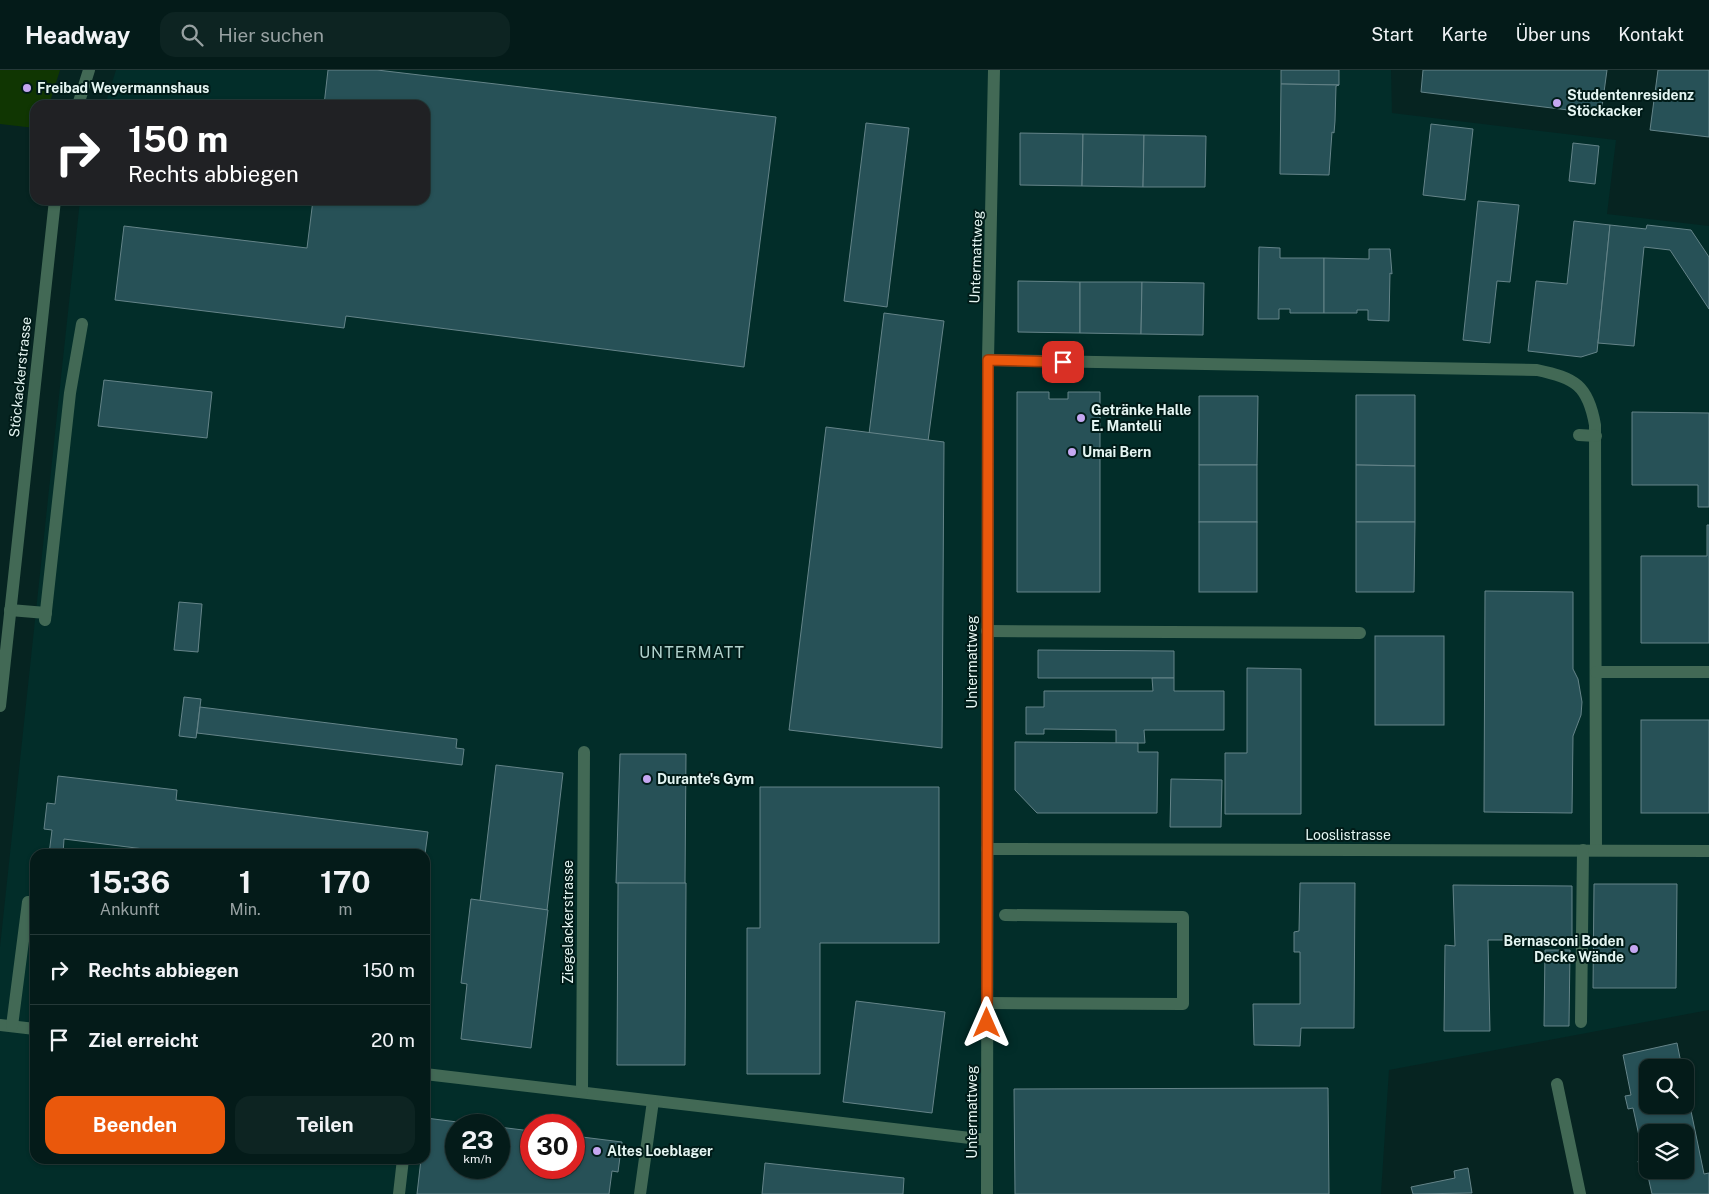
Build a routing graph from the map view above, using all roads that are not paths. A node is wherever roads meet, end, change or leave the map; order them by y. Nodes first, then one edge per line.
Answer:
1 (89, 70) edge
2 (994, 70) edge
3 (80, 100) edge
4 (54, 205) edge
5 (82, 324) dead end
6 (988, 360) junction
7 (1579, 435) dead end
8 (1596, 436) junction
9 (10, 610) junction
10 (987, 632) junction
11 (1360, 633) dead end
12 (1596, 672) junction
13 (1709, 672) edge
14 (0, 706) edge
15 (584, 752) dead end
16 (987, 849) junction
17 (1589, 850) junction
18 (1709, 851) edge
19 (30, 902) edge
20 (1005, 915) dead end
21 (986, 1003) junction
22 (1581, 1022) dead end
23 (6, 1026) edge
24 (30, 1028) edge
25 (430, 1075) edge
26 (1557, 1084) dead end
27 (582, 1092) junction
28 (653, 1101) junction
29 (987, 1140) junction
30 (402, 1164) edge
31 (398, 1194) edge
32 (640, 1194) edge
33 (988, 1194) edge
34 (1580, 1194) edge

1 - 3 street
2 - 6 street, Untermattweg
4 - 9 street, Stöckackerstrasse
5 - 9 street
6 - 8 street
6 - 10 street, Untermattweg
7 - 8 street
8 - 12 street
9 - 14 street, Stöckackerstrasse
10 - 11 street
10 - 16 street, Untermattweg
12 - 13 street
12 - 17 street
15 - 27 street, Ziegelackerstrasse
16 - 17 street, Looslistrasse
16 - 21 street, Untermattweg
17 - 18 street, Looslistrasse
17 - 22 street
19 - 23 street
20 - 21 street
21 - 29 street, Untermattweg
23 - 24 street
25 - 27 street
26 - 34 street
27 - 28 street
28 - 29 street
28 - 32 street
29 - 33 street, Untermattweg
30 - 31 street

